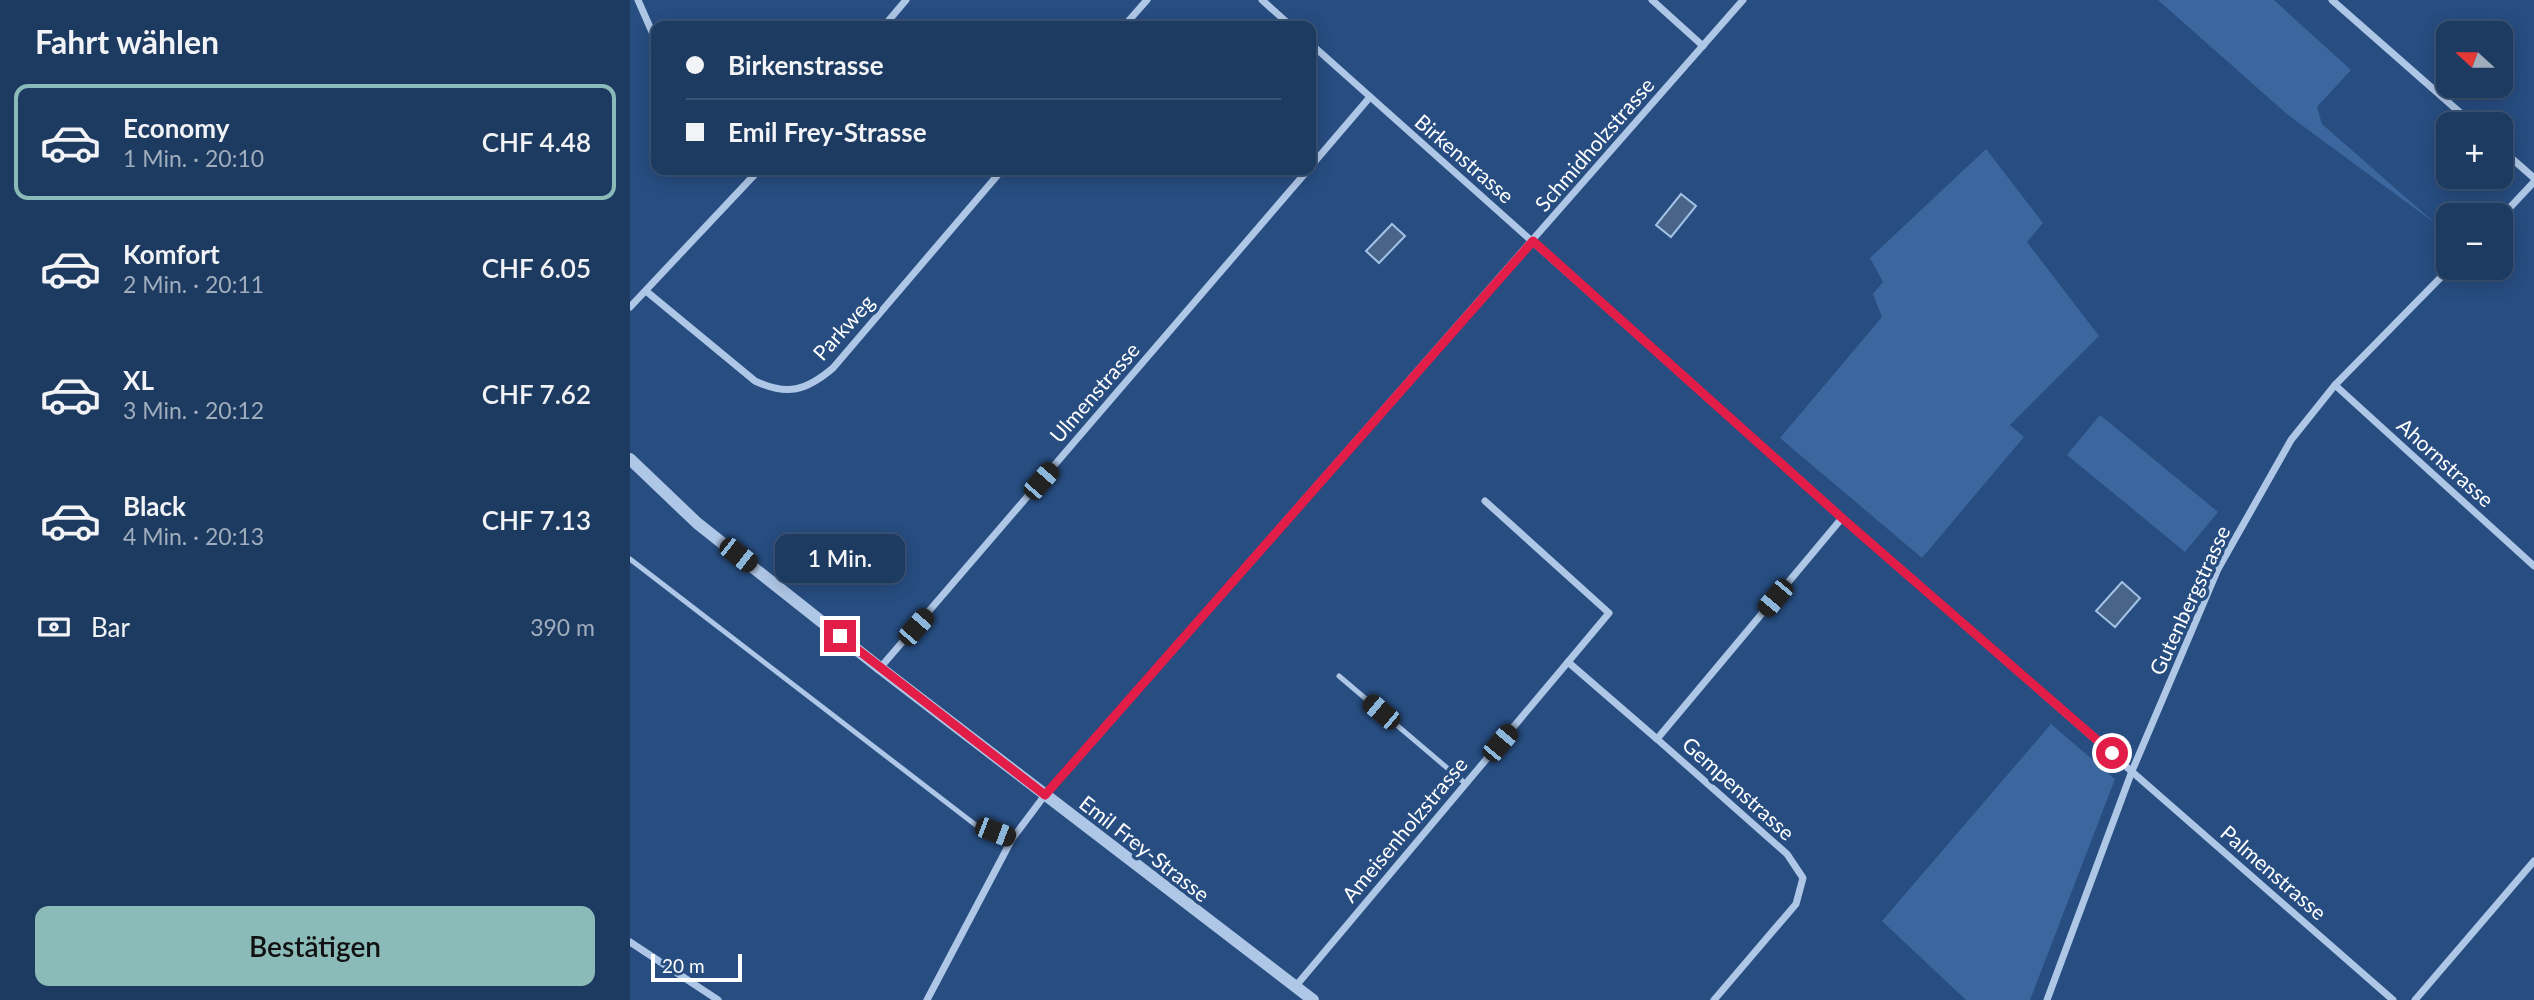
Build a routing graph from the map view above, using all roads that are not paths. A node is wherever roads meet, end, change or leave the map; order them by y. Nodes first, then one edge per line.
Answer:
1 (638, 0) edge
2 (906, 0) edge
3 (1147, 0) edge
4 (1262, 0) edge
5 (1653, 0) edge
6 (1743, 0) edge
7 (2332, 0) edge
8 (888, 21) edge
9 (1128, 21) edge
10 (1285, 21) edge
11 (651, 30) edge
12 (1703, 46) junction
13 (1316, 48) edge
14 (1370, 97) junction
15 (2459, 112) edge
16 (1316, 160) edge
17 (2513, 160) edge
18 (754, 175) edge
19 (998, 175) edge
20 (1303, 175) edge
21 (2534, 180) edge
22 (2513, 204) edge
23 (1533, 241) junction
24 (2438, 280) edge
25 (646, 291) junction
26 (630, 307) edge
27 (2335, 385) junction
28 (630, 459) edge
29 (1485, 501) dead end
30 (1842, 518) junction
31 (630, 559) edge
32 (2534, 565) edge
33 (1568, 662) junction
34 (880, 668) junction
35 (1339, 676) dead end
36 (1657, 739) junction
37 (2132, 771) junction
38 (1466, 784) junction
39 (1045, 795) junction
40 (1012, 839) junction
41 (2534, 861) edge
42 (630, 942) edge
43 (1295, 987) junction
44 (718, 1000) edge
45 (927, 1000) edge
46 (1313, 1000) edge
47 (1714, 1000) edge
48 (2048, 1000) edge
49 (2393, 1000) edge
50 (2415, 1000) edge

1 - 11 street
2 - 8 street
3 - 9 street
4 - 10 street
5 - 12 street
6 - 12 street, Schmidholzstrasse
7 - 15 street
12 - 23 street, Schmidholzstrasse
13 - 14 street, Birkenstrasse
14 - 16 street, Ulmenstrasse
14 - 23 street, Birkenstrasse
17 - 21 street
18 - 25 street
19 - 25 street, Parkweg
20 - 34 street, Ulmenstrasse
21 - 22 street
23 - 30 street, Birkenstrasse
23 - 39 street, Schmidholzstrasse
24 - 27 street, Gutenbergstrasse
25 - 26 street
27 - 32 street, Ahornstrasse
27 - 37 street, Gutenbergstrasse
28 - 34 street, Emil Frey-Strasse
29 - 33 street, Ameisenholzstrasse
30 - 36 street
30 - 37 street, Birkenstrasse
31 - 40 lane
33 - 36 street
33 - 38 street, Ameisenholzstrasse
34 - 39 street, Emil Frey-Strasse
35 - 38 lane
36 - 47 street, Gempenstrasse
37 - 48 street, Gutenbergstrasse
37 - 49 street, Palmenstrasse
38 - 43 street, Ameisenholzstrasse
39 - 40 street, Schmidholzstrasse
39 - 43 street, Emil Frey-Strasse
40 - 45 street, Schmidholzstrasse
41 - 50 street
42 - 44 street
43 - 46 street, Emil Frey-Strasse

